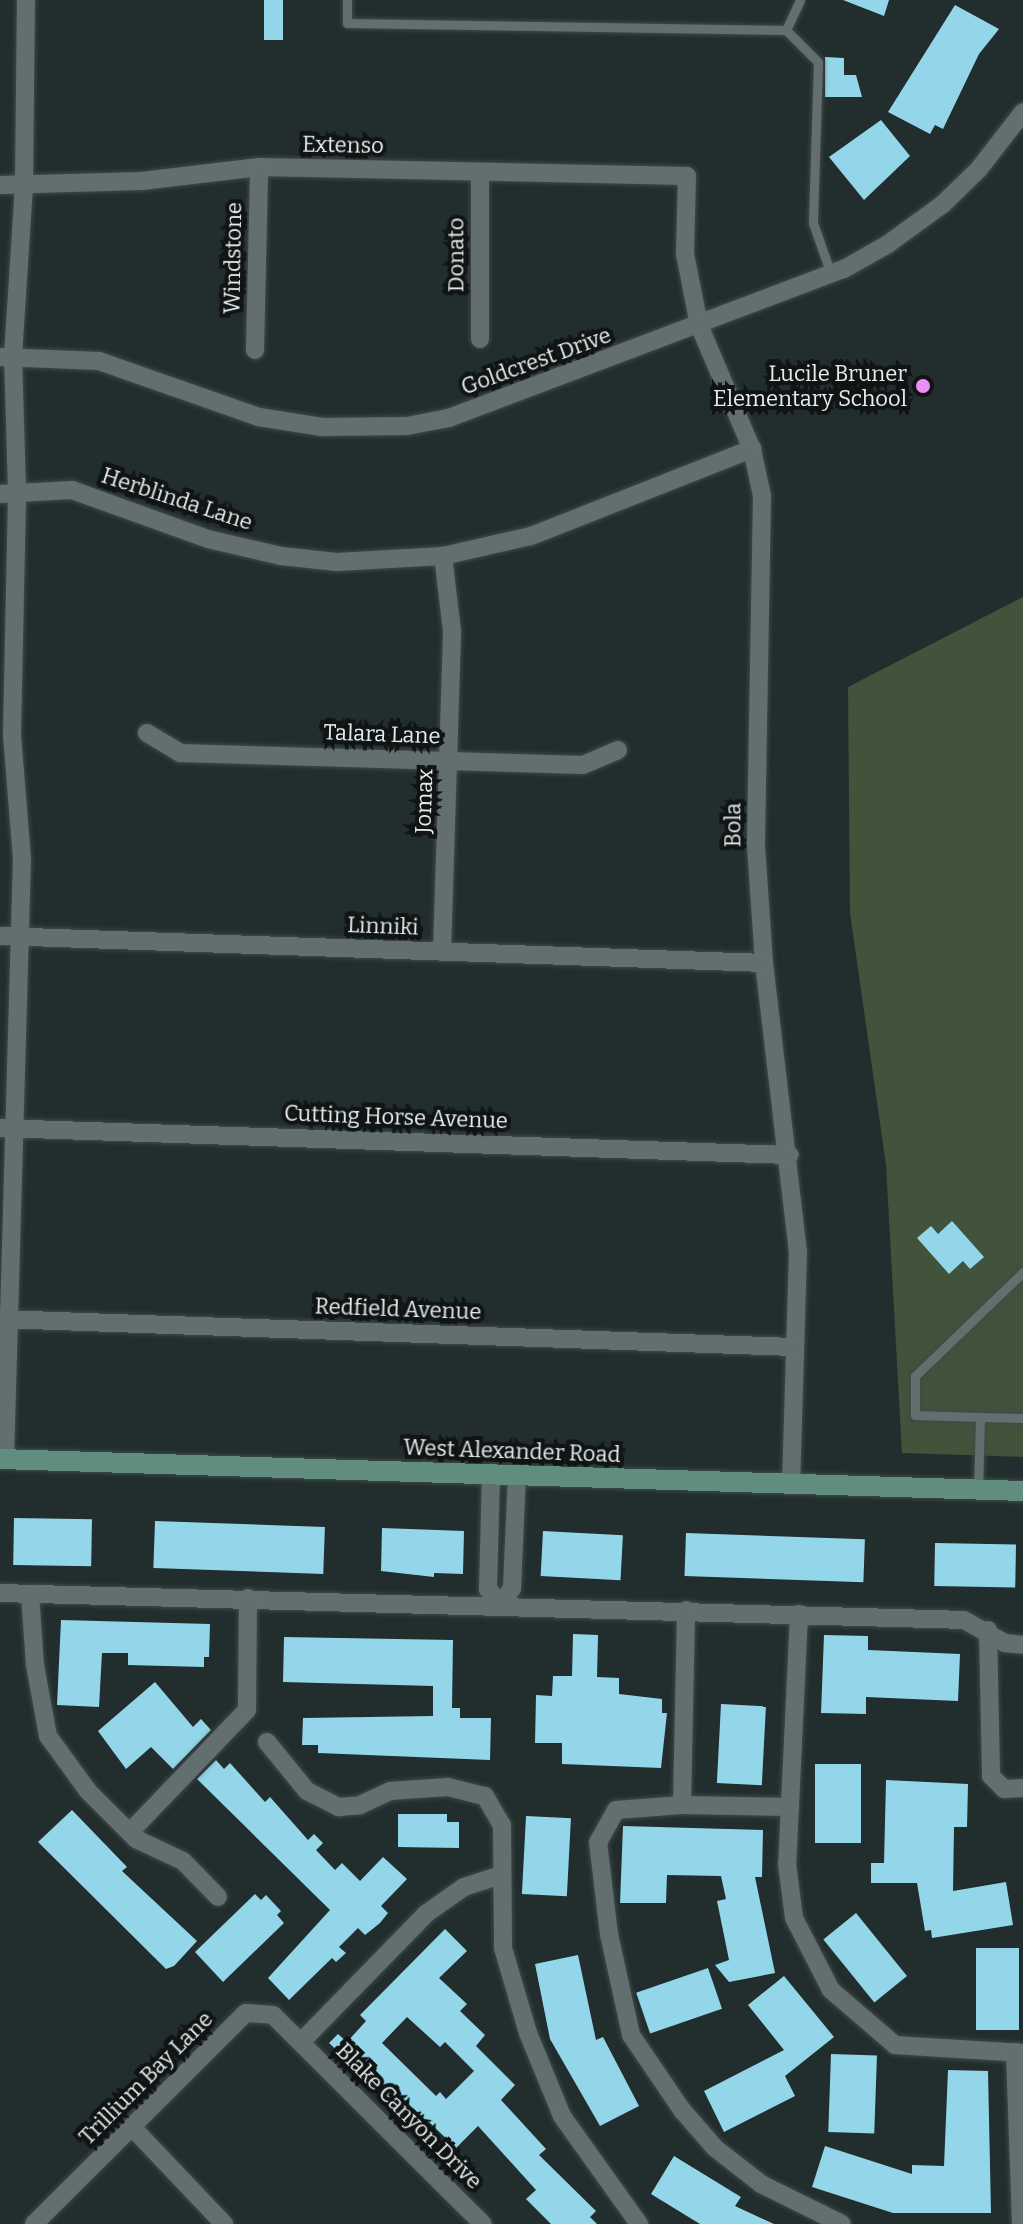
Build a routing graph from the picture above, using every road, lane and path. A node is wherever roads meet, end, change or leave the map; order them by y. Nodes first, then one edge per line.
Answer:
1 (26, 0) edge
2 (347, 0) edge
3 (800, 0) edge
4 (786, 30) junction
5 (1023, 112) edge
6 (259, 167) junction
7 (480, 172) junction
8 (687, 176) joint
9 (0, 185) edge
10 (24, 185) junction
11 (831, 274) junction
12 (699, 325) junction
13 (480, 339) dead end
14 (255, 350) dead end
15 (6, 356) edge
16 (752, 449) junction
17 (8, 492) edge
18 (443, 556) junction
19 (147, 733) dead end
20 (6, 735) edge
21 (618, 750) dead end
22 (449, 760) junction
23 (0, 936) edge
24 (20, 937) junction
25 (442, 952) junction
26 (764, 963) junction
27 (8, 1128) edge
28 (790, 1155) junction
29 (1023, 1272) edge
30 (6, 1320) edge
31 (794, 1347) junction
32 (980, 1417) junction
33 (1023, 1418) edge
34 (3, 1459) edge
35 (491, 1474) junction
36 (517, 1475) junction
37 (791, 1483) junction
38 (978, 1490) junction
39 (1023, 1491) edge
40 (489, 1541) junction
41 (514, 1541) junction
42 (0, 1593) edge
43 (30, 1594) junction
44 (248, 1598) junction
45 (501, 1605) junction
46 (686, 1610) junction
47 (799, 1614) junction
48 (988, 1630) junction
49 (1023, 1645) edge
50 (267, 1742) dead end
51 (1023, 1788) edge
52 (682, 1805) junction
53 (790, 1807) junction
54 (130, 1832) junction
55 (502, 1875) junction
56 (218, 1897) dead end
57 (302, 2041) junction
58 (1019, 2052) edge
59 (132, 2127) junction
60 (34, 2224) edge
61 (224, 2224) edge
62 (483, 2224) edge
63 (639, 2224) edge
64 (842, 2224) edge
65 (1021, 2224) edge

1 - 10 street
2 - 4 lane
3 - 4 lane
4 - 11 lane
5 - 11 street, Goldcrest Drive
6 - 7 street, Extenso
6 - 10 street, Extenso
6 - 14 street, Windstone
7 - 8 street, Extenso
7 - 13 street, Donato
8 - 12 street, Bola
9 - 10 street, Extenso
10 - 15 street
11 - 12 street, Goldcrest Drive
12 - 15 street, Goldcrest Drive
12 - 16 street, Bola
15 - 17 street
16 - 18 street, Herblinda Lane
16 - 26 street, Bola
17 - 18 street, Herblinda Lane
17 - 20 street
18 - 22 street, Jomax
19 - 22 street, Talara Lane
20 - 24 street
21 - 22 street, Talara Lane
22 - 25 street, Jomax
23 - 24 street, Linniki
24 - 25 street, Linniki
24 - 27 street
25 - 26 street, Linniki
26 - 28 street, Bola
27 - 28 street, Cutting Horse Avenue
27 - 30 street
28 - 31 street, Bola
29 - 32 lane
30 - 31 street, Redfield Avenue
30 - 34 street
31 - 37 street, Bola
32 - 33 lane
32 - 38 lane
34 - 35 main road, West Alexander Road
35 - 36 main road, West Alexander Road
35 - 40 street
36 - 37 main road, West Alexander Road
36 - 41 street
37 - 38 main road, West Alexander Road
38 - 39 main road, West Alexander Road
40 - 41 lane
40 - 45 street
41 - 45 street
42 - 43 street
43 - 44 street
43 - 54 street
44 - 45 street
44 - 54 street
45 - 46 street
46 - 47 street
46 - 52 street
47 - 48 street
47 - 53 street
48 - 49 street
48 - 51 street
50 - 55 street
52 - 53 street
52 - 64 street
53 - 58 street
54 - 56 street
55 - 57 street
55 - 63 street
57 - 59 street, Trillium Bay Lane
57 - 62 street, Blake Canyon Drive
58 - 65 street
59 - 60 street, Trillium Bay Lane
59 - 61 street

